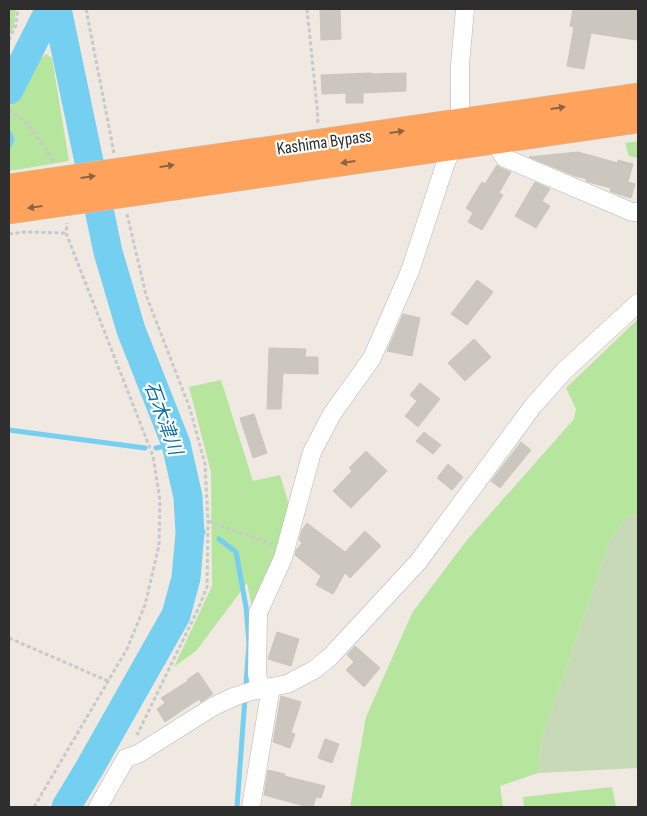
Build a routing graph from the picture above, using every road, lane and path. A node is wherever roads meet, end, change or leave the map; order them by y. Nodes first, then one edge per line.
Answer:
1 (18, 9) edge
2 (86, 9) edge
3 (307, 9) edge
4 (465, 9) edge
5 (9, 40) edge
6 (638, 96) edge
7 (9, 110) edge
8 (638, 119) edge
9 (456, 134) junction
10 (493, 140) junction
11 (318, 143) junction
12 (120, 184) junction
13 (9, 188) edge
14 (59, 192) junction
15 (9, 210) edge
16 (638, 212) edge
17 (66, 233) junction
18 (9, 234) edge
19 (638, 303) edge
20 (208, 522) junction
21 (283, 558) junction
22 (9, 638) edge
23 (108, 681) junction
24 (255, 691) junction
25 (126, 758) junction
26 (34, 807) edge
27 (98, 807) edge
28 (251, 807) edge

1 - 5 path
2 - 12 path
3 - 11 path
4 - 9 street
9 -> 6 highway, Kashima Bypass
7 - 14 path
8 - 10 highway, Kashima Bypass
9 - 10 highway, Kashima Bypass
11 -> 9 highway, Kashima Bypass
9 -> 12 highway, Kashima Bypass
9 - 21 street
10 - 16 street
12 -> 11 highway, Kashima Bypass
12 - 14 highway, Kashima Bypass
12 - 20 path
13 - 14 highway, Kashima Bypass
14 -> 15 highway, Kashima Bypass
14 - 17 path
17 - 18 path
17 - 23 path
19 - 24 street
20 - 21 path
20 - 25 path
21 - 24 street
22 - 23 path
23 - 26 path
24 - 25 street
24 - 28 street
25 - 27 street

